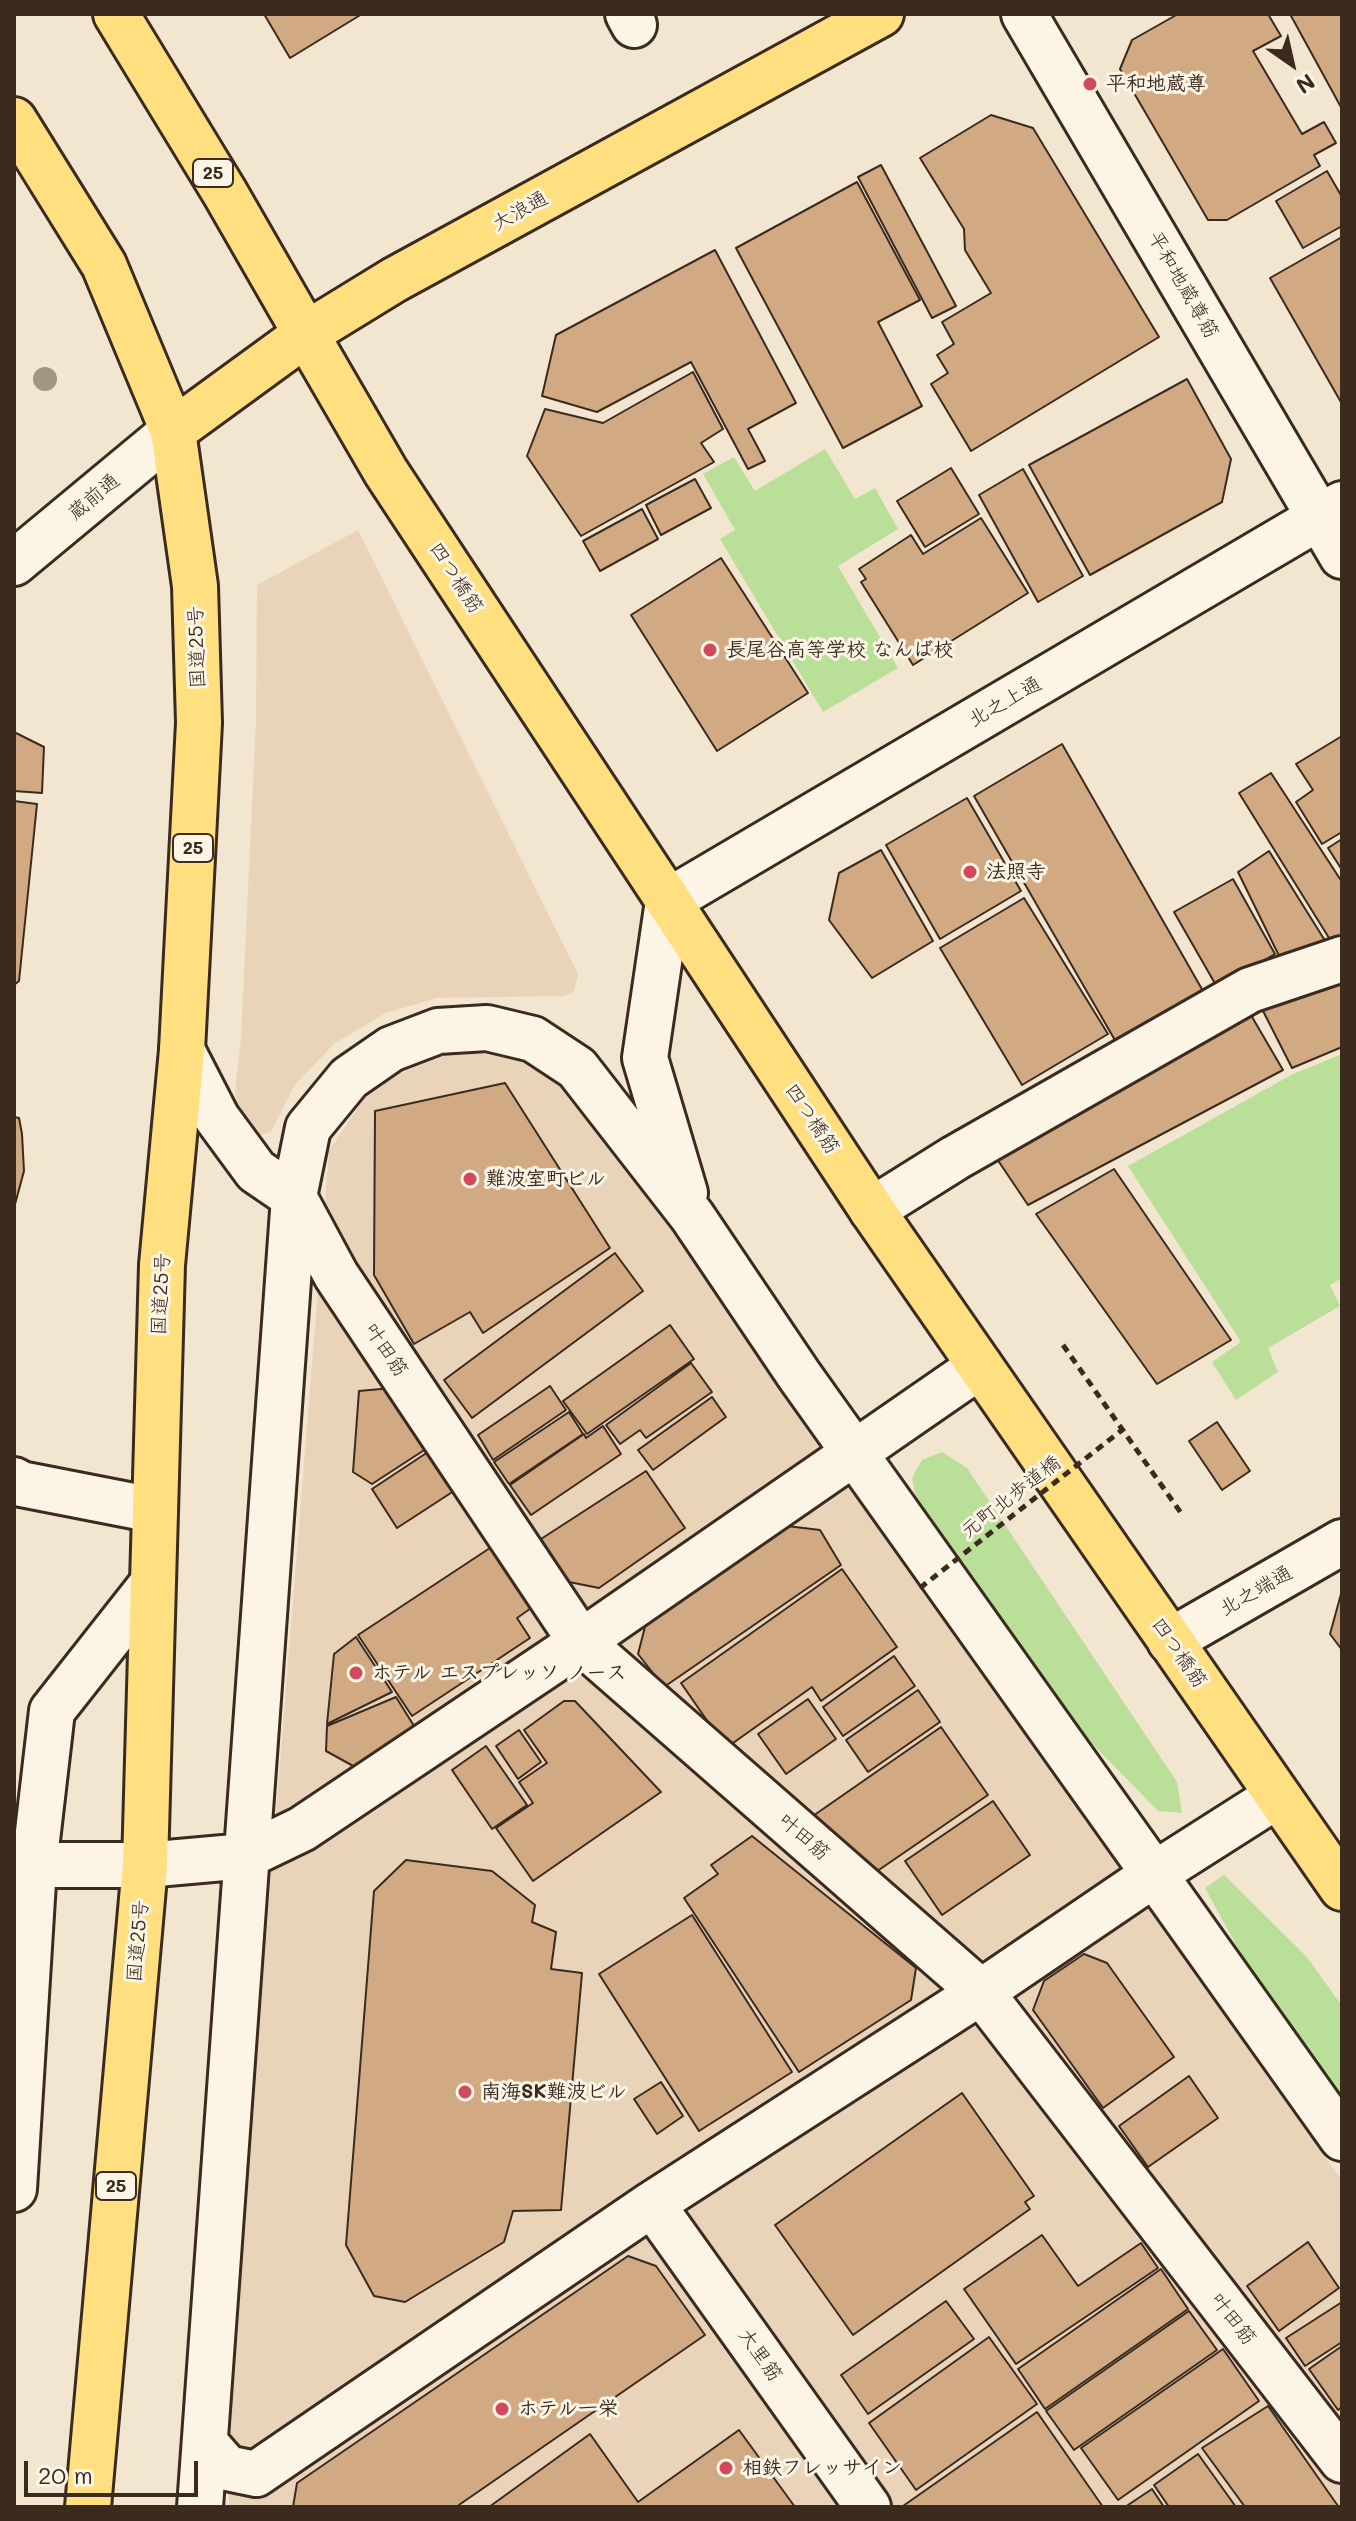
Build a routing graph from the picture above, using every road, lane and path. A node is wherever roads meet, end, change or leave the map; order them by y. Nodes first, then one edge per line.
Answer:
1 (116, 14) edge
2 (881, 14) edge
3 (1024, 14) edge
4 (14, 120) edge
5 (306, 334) junction
6 (173, 431) junction
7 (1330, 511) edge
8 (1342, 556) edge
9 (14, 563) edge
10 (668, 901) junction
11 (1342, 959) edge
12 (182, 1050) junction
13 (294, 1197) junction
14 (872, 1210) junction
15 (692, 1216) junction
16 (1063, 1345) dead end
17 (980, 1366) junction
18 (1122, 1430) junction
19 (856, 1451) junction
20 (14, 1480) edge
21 (154, 1510) junction
22 (1181, 1513) dead end
23 (1342, 1542) edge
24 (152, 1584) junction
25 (920, 1588) dead end
26 (1170, 1641) junction
27 (581, 1642) junction
28 (1277, 1796) junction
29 (246, 1856) junction
30 (145, 1865) junction
31 (24, 1866) edge
32 (1156, 1873) junction
33 (1342, 1888) edge
34 (981, 1992) junction
35 (1342, 2138) edge
36 (14, 2189) edge
37 (652, 2204) junction
38 (206, 2444) junction
39 (1342, 2460) edge
40 (88, 2507) edge
41 (200, 2507) edge
42 (868, 2507) edge

1 - 5 main road, 25
2 - 5 main road, 大浪通
3 - 7 street, 平和地蔵尊筋
4 - 6 main road, 国道25号 / 25
5 - 6 main road, 大浪通
5 - 10 main road, 四つ橋筋
6 - 9 street, 蔵前通
6 - 12 main road, 国道25号 / 25
7 - 8 street, 平和地蔵尊筋
7 - 10 street, 北之上通
10 - 14 main road, 四つ橋筋
10 - 15 street
11 - 14 street
12 - 13 street
12 - 21 main road, 国道25号 / 25
13 - 15 street
13 - 27 street, 叶田筋
13 - 29 street
14 - 17 main road, 四つ橋筋
15 - 19 street
16 - 18 path
17 - 19 street
17 - 26 main road, 四つ橋筋
18 - 22 path
18 - 25 path, 元町北歩道橋, bridge
19 - 27 street
19 - 32 street
20 - 21 street
21 - 24 main road, 国道25号 / 25
23 - 26 street, 北之端通
24 - 30 main road, 国道25号 / 25
24 - 31 street
26 - 28 main road, 四つ橋筋
27 - 29 street
27 - 34 street, 叶田筋
28 - 32 street
28 - 33 main road, 四つ橋筋
29 - 30 street
29 - 38 street
30 - 31 street
30 - 40 main road, 国道25号 / 25
31 - 36 street
32 - 34 street
32 - 35 street
34 - 37 street
34 - 39 street, 叶田筋
37 - 38 street
37 - 42 street, 大里筋
38 - 41 street

